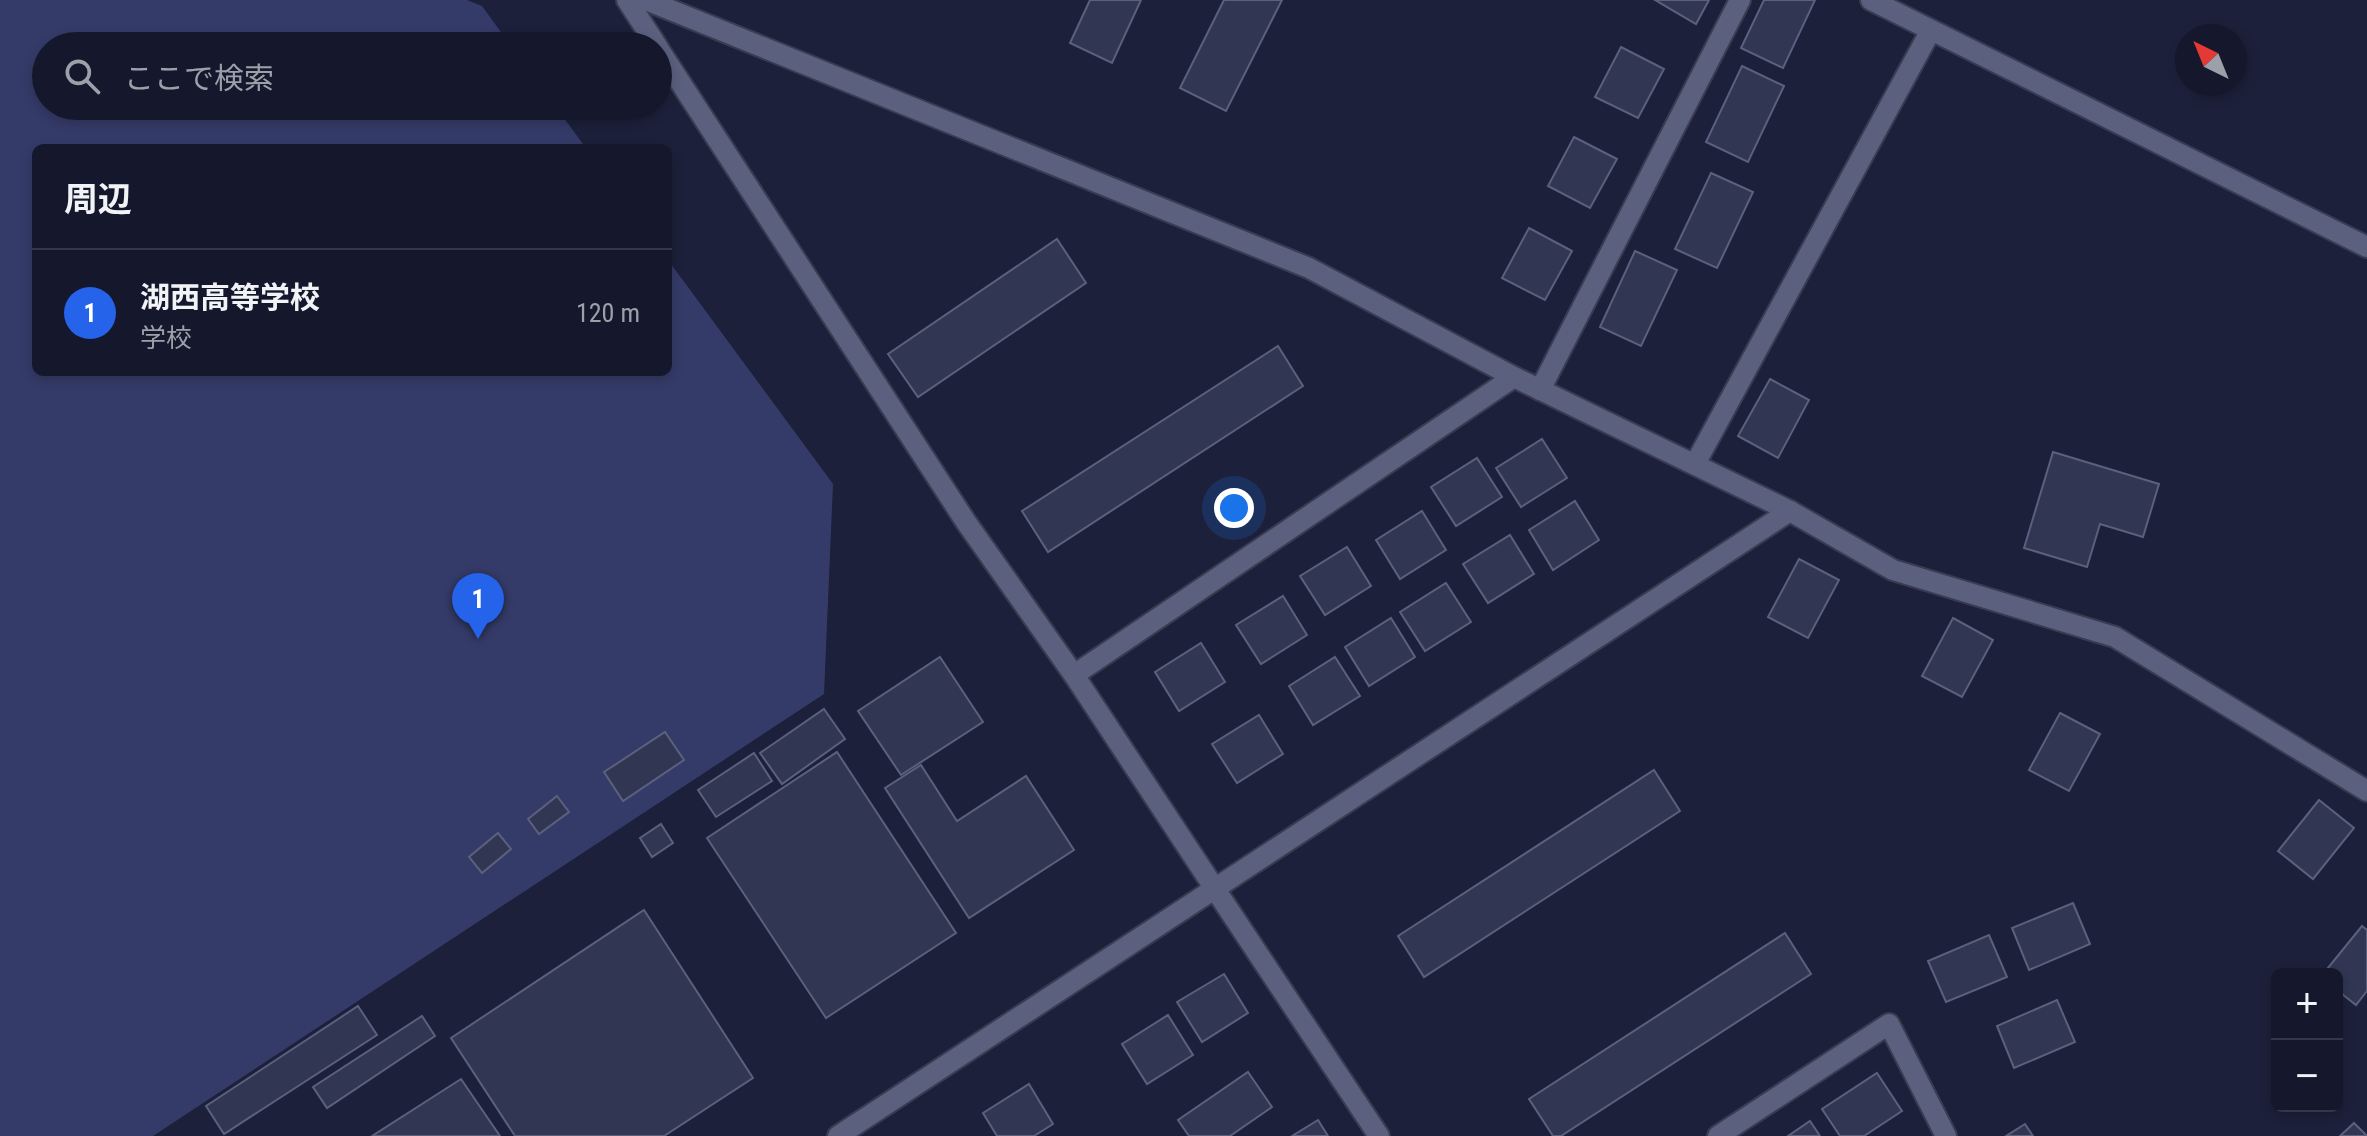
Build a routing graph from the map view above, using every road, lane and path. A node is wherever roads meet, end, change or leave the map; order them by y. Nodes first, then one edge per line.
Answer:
1 (627, 0) edge
2 (646, 0) edge
3 (1740, 0) edge
4 (1871, 0) edge
5 (1931, 30) junction
6 (647, 32) edge
7 (672, 70) edge
8 (2367, 247) edge
9 (1514, 377) junction
10 (1540, 390) junction
11 (1695, 464) junction
12 (1790, 511) junction
13 (1074, 675) junction
14 (2367, 791) edge
15 (1215, 889) junction
16 (838, 1136) edge
17 (1379, 1136) edge
18 (1718, 1136) edge
19 (1946, 1136) edge

1 - 6 street
2 - 9 street
3 - 10 street
4 - 5 street
5 - 8 street
5 - 11 street
7 - 13 street
9 - 10 street
9 - 13 street
10 - 11 street
11 - 12 street
12 - 14 street
12 - 15 street
13 - 15 street
15 - 16 street
15 - 17 street
18 - 19 street

